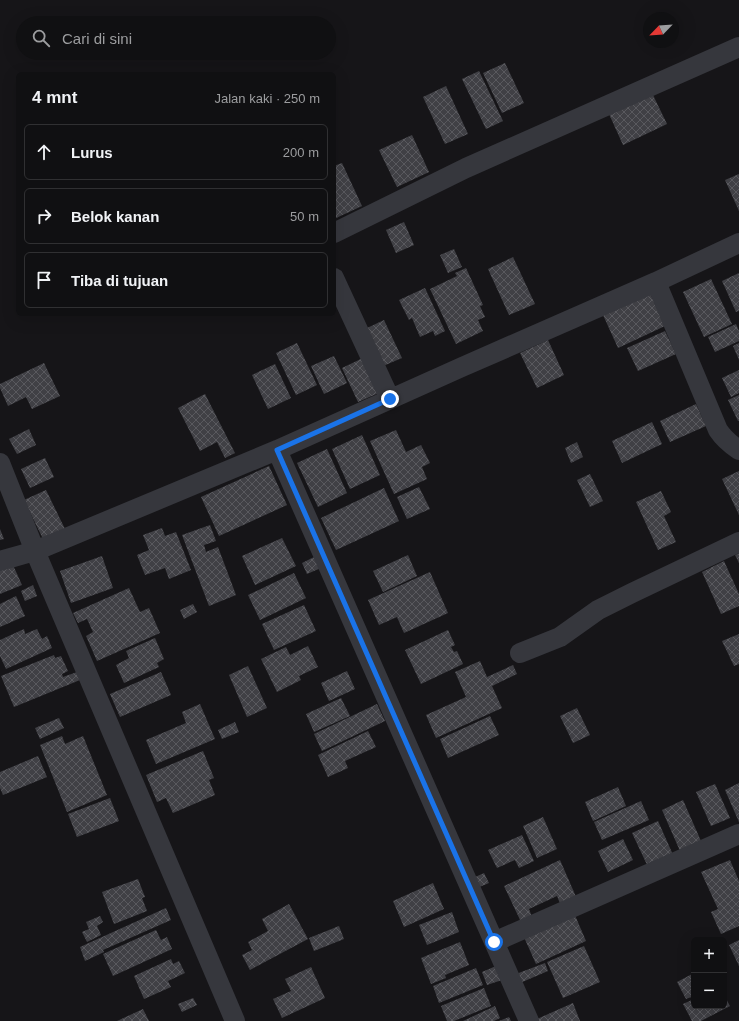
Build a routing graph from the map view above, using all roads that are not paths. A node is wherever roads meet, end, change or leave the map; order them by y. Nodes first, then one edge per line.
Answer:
1 (739, 47) edge
2 (336, 232) edge
3 (739, 243) edge
4 (336, 282) edge
5 (656, 282) junction
6 (390, 399) junction
7 (277, 450) junction
8 (739, 450) edge
9 (0, 463) edge
10 (739, 542) edge
11 (35, 551) junction
12 (0, 561) edge
13 (520, 654) dead end
14 (739, 834) edge
15 (494, 942) junction
16 (234, 1021) edge
17 (529, 1021) edge

1 - 2 street
3 - 5 street
4 - 6 street
5 - 6 street
5 - 8 street
6 - 7 street
7 - 11 street
7 - 15 street
9 - 11 street
10 - 13 street
11 - 12 street
11 - 16 street
14 - 15 street
15 - 17 street

